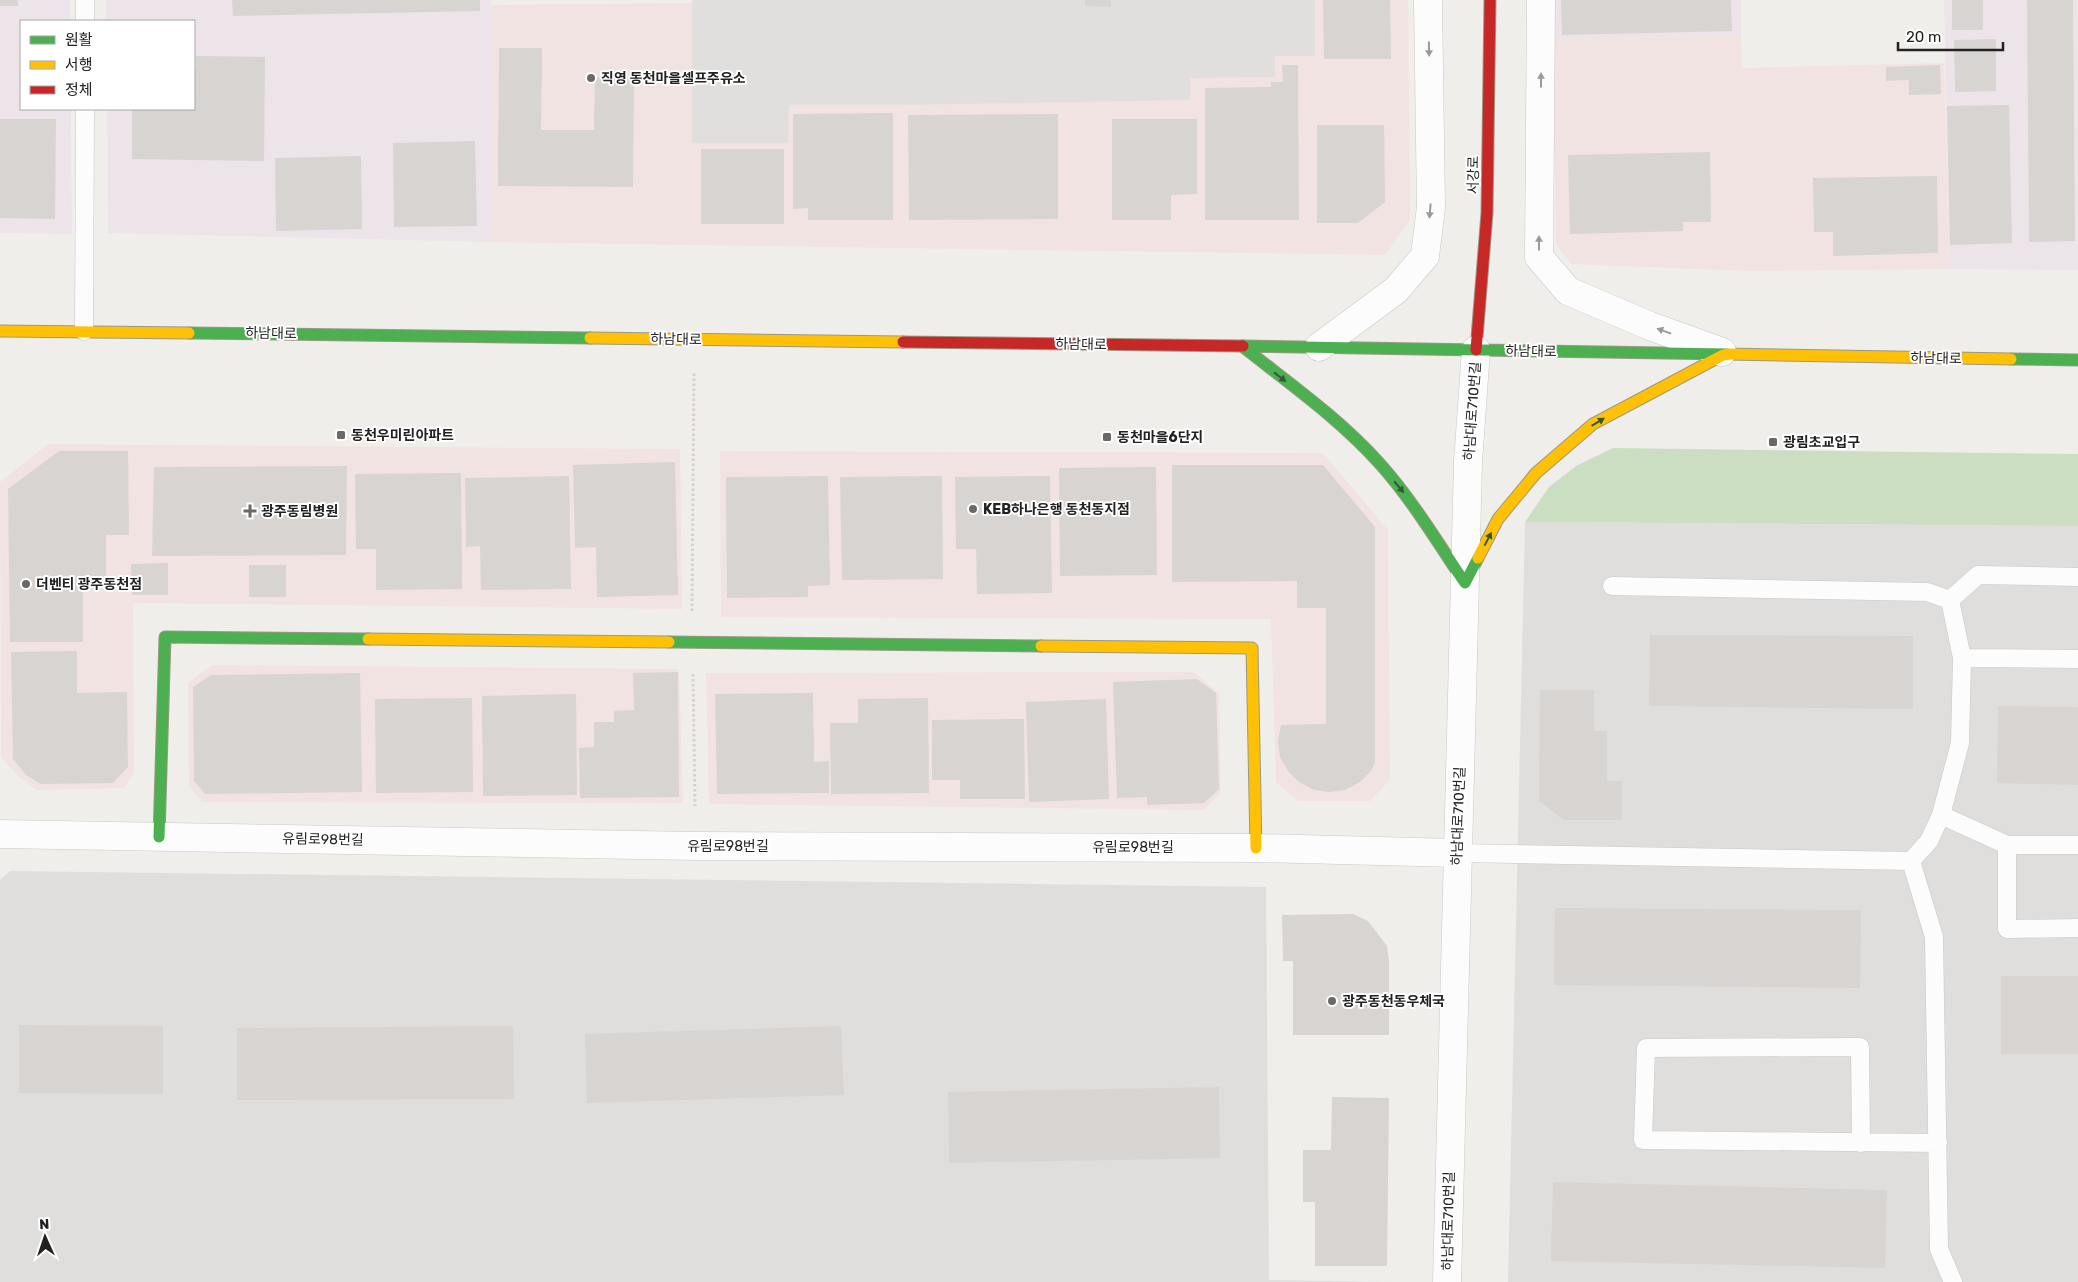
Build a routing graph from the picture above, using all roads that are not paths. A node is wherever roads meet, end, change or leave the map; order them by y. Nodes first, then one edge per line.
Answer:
1 (85, 0) edge
2 (1428, 0) edge
3 (1490, 0) edge
4 (1541, 0) edge
5 (85, 20) edge
6 (85, 110) edge
7 (0, 331) edge
8 (84, 331) junction
9 (1242, 346) junction
10 (1319, 347) junction
11 (1476, 350) junction
12 (1726, 354) junction
13 (2078, 360) edge
14 (2078, 577) edge
15 (1465, 582) junction
16 (1612, 586) dead end
17 (1950, 600) junction
18 (1962, 658) junction
19 (2078, 659) edge
20 (1941, 815) junction
21 (0, 834) edge
22 (159, 837) junction
23 (2007, 845) junction
24 (2078, 845) edge
25 (1256, 848) junction
26 (1457, 853) junction
27 (1911, 861) junction
28 (2078, 928) edge
29 (1861, 1143) junction
30 (1938, 1143) junction
31 (1447, 1282) edge
32 (1953, 1282) edge

1 - 5 lane
2 -> 10 street
3 - 11 main road, 서강로
12 -> 4 street
6 - 8 lane
7 - 8 main road, 하남대로
8 - 9 main road, 하남대로
9 - 10 main road, 하남대로
9 -> 15 main road
10 - 11 main road, 하남대로
11 - 12 main road, 하남대로
11 - 15 street, 하남대로710번길
12 - 13 main road, 하남대로
15 -> 12 main road
14 - 17 lane
15 - 26 street, 하남대로710번길
16 - 17 lane
17 - 18 lane
18 - 19 lane
18 - 20 lane
20 - 23 lane
20 - 27 lane
21 - 22 street, 유림로98번길
22 - 25 street, 유림로98번길
22 - 25 main road
23 - 24 lane
23 - 28 lane
25 - 26 street, 유림로98번길
26 - 27 lane
26 - 31 street, 하남대로710번길
27 - 30 lane
29 - 29 lane
29 - 30 lane
30 - 32 lane

